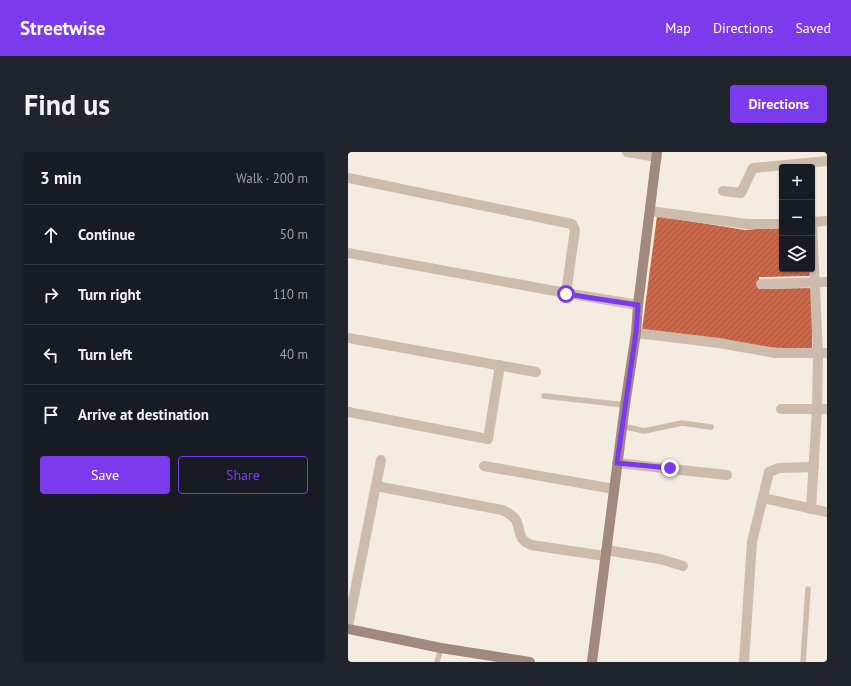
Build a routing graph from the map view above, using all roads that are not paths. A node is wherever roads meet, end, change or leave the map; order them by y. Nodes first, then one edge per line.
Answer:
1 (627, 152) edge
2 (808, 152) edge
3 (657, 155) edge
4 (827, 161) edge
5 (808, 164) edge
6 (813, 164) edge
7 (779, 167) edge
8 (348, 178) edge
9 (723, 191) dead end
10 (650, 211) junction
11 (827, 221) edge
12 (815, 223) edge
13 (779, 224) edge
14 (813, 236) edge
15 (348, 253) edge
16 (816, 282) junction
17 (827, 282) edge
18 (761, 284) dead end
19 (566, 294) junction
20 (638, 305) junction
21 (636, 332) junction
22 (348, 338) edge
23 (823, 353) edge
24 (500, 365) junction
25 (536, 372) dead end
26 (544, 396) dead end
27 (625, 405) junction
28 (781, 409) dead end
29 (822, 409) edge
30 (348, 412) edge
31 (622, 426) junction
32 (712, 426) dead end
33 (381, 460) dead end
34 (617, 463) junction
35 (484, 466) dead end
36 (814, 467) junction
37 (726, 475) dead end
38 (376, 486) junction
39 (614, 489) junction
40 (762, 498) junction
41 (811, 509) junction
42 (827, 512) edge
43 (606, 553) junction
44 (684, 566) dead end
45 (808, 589) dead end
46 (348, 627) edge
47 (441, 648) junction
48 (437, 662) edge
49 (530, 662) edge
50 (592, 662) edge
51 (744, 662) edge
52 (803, 662) edge

1 - 3 street
2 - 5 street
3 - 10 street
4 - 6 street
7 - 9 street
8 - 19 street
10 - 13 street
10 - 20 street
11 - 12 street
14 - 16 street
15 - 19 street
16 - 17 street
16 - 18 street
16 - 23 street
19 - 20 street
20 - 21 street
21 - 23 street
21 - 27 street
22 - 24 street
23 - 29 street
24 - 25 street
24 - 30 street
26 - 27 lane
27 - 31 street
28 - 29 street
29 - 36 street
31 - 32 lane
31 - 34 street
33 - 38 street
34 - 37 street
34 - 39 street
35 - 39 street
36 - 40 street
36 - 41 street
38 - 43 street
38 - 46 street
39 - 43 street
40 - 41 street
40 - 51 street
41 - 42 street
43 - 44 street
43 - 50 street
45 - 52 lane
46 - 47 street
47 - 48 lane
47 - 49 street

